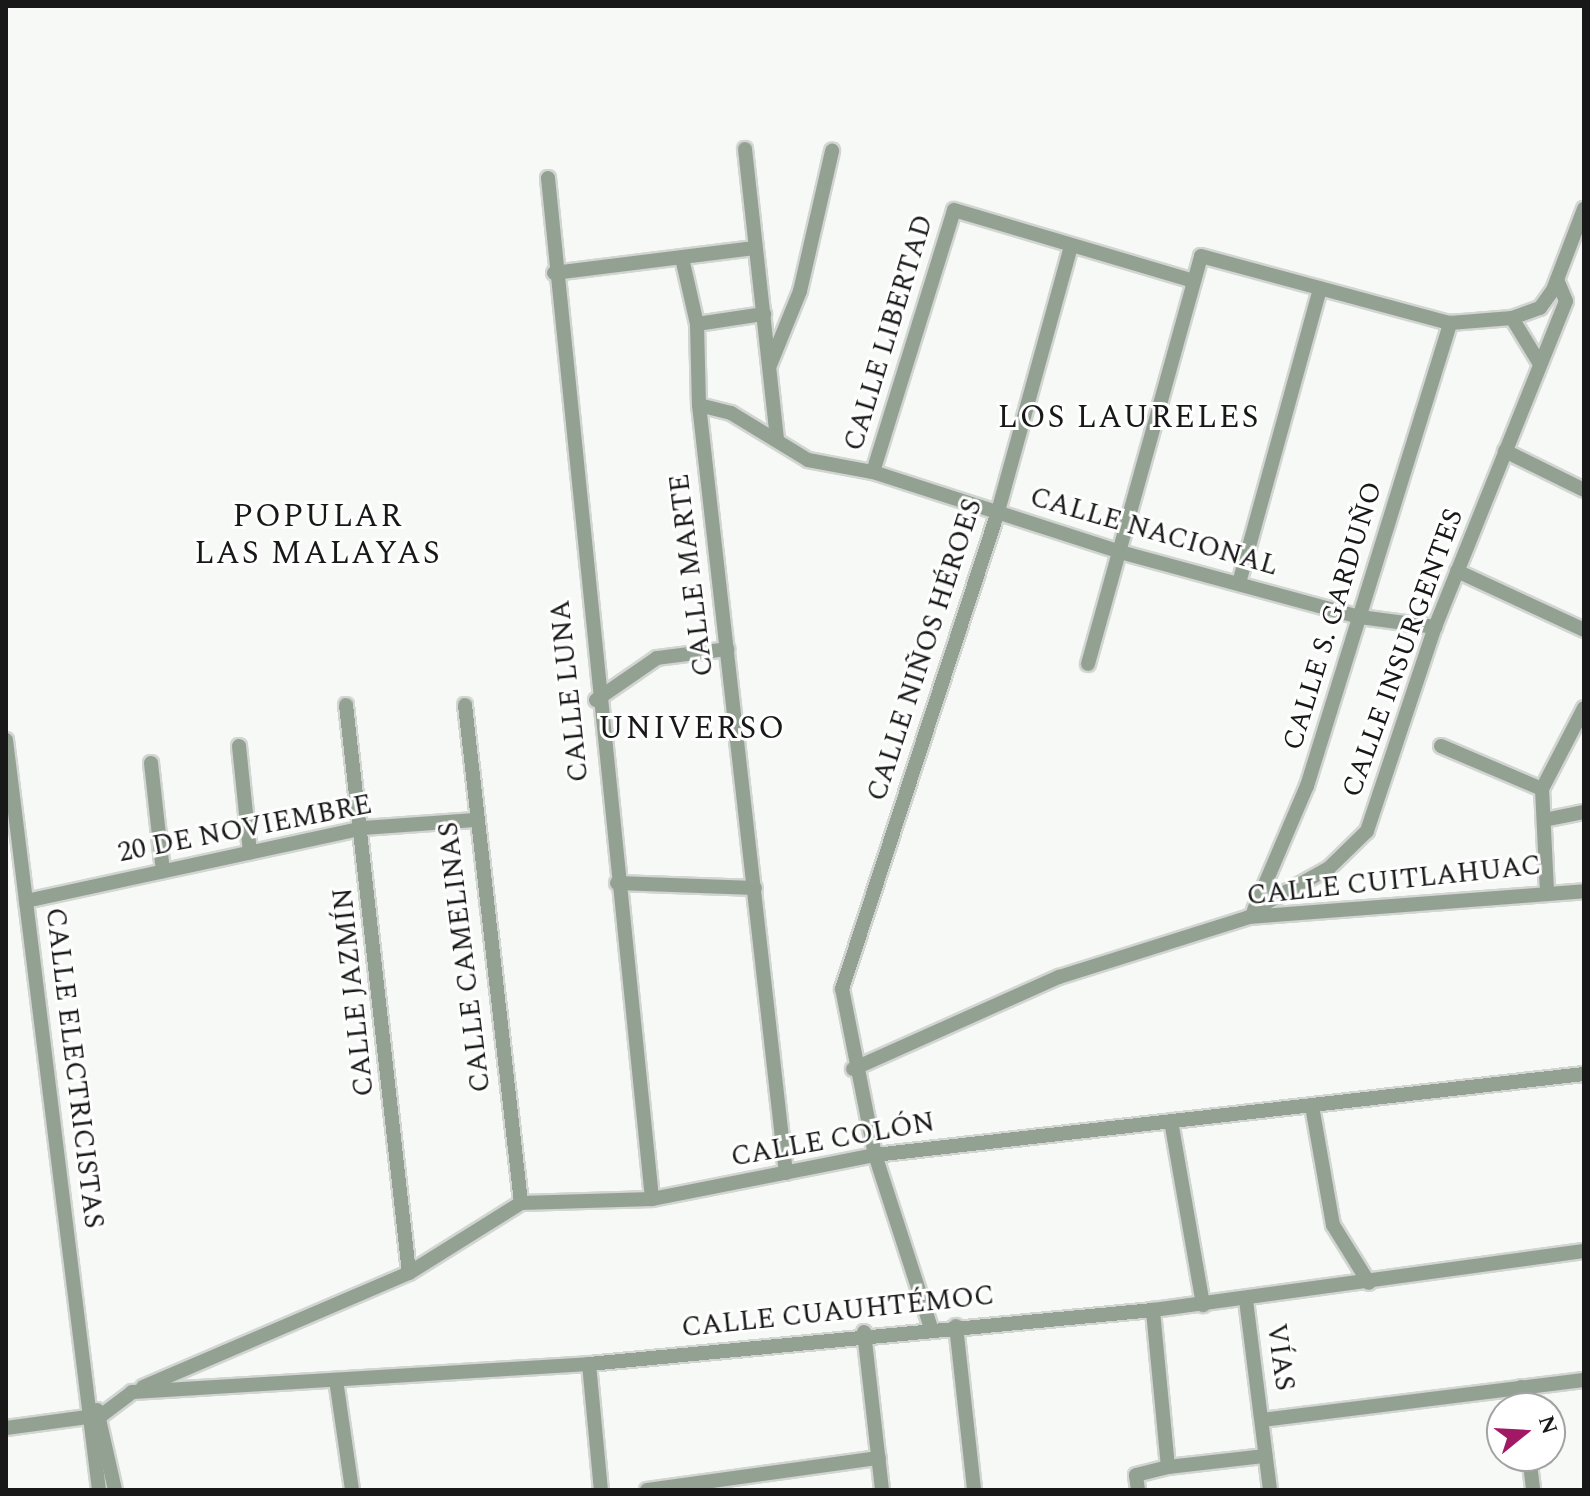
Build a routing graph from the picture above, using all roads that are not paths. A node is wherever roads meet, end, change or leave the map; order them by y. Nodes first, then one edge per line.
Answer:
1 (745, 149) dead end
2 (832, 151) dead end
3 (548, 178) dead end
4 (1584, 209) edge
5 (1071, 247) junction
6 (754, 248) junction
7 (682, 258) junction
8 (554, 273) junction
9 (1557, 280) junction
10 (1193, 281) junction
11 (1320, 289) junction
12 (764, 314) junction
13 (1512, 318) junction
14 (1450, 323) junction
15 (697, 324) junction
16 (1540, 364) junction
17 (770, 367) junction
18 (699, 405) junction
19 (777, 438) junction
20 (1505, 451) junction
21 (873, 472) junction
22 (1584, 490) edge
23 (997, 515) junction
24 (1120, 552) junction
25 (1457, 571) junction
26 (1239, 583) junction
27 (1360, 617) junction
28 (1435, 627) junction
29 (1584, 630) edge
30 (727, 649) junction
31 (1088, 664) dead end
32 (596, 700) junction
33 (346, 705) dead end
34 (465, 705) dead end
35 (1584, 708) edge
36 (6, 740) edge
37 (239, 746) dead end
38 (1441, 746) dead end
39 (151, 763) dead end
40 (1542, 789) junction
41 (1584, 812) edge
42 (475, 820) junction
43 (1544, 820) junction
44 (363, 828) junction
45 (250, 852) junction
46 (163, 871) junction
47 (617, 883) junction
48 (755, 888) junction
49 (1547, 891) junction
50 (1584, 891) edge
51 (26, 901) junction
52 (1252, 913) junction
53 (853, 1069) junction
54 (1584, 1074) edge
55 (1312, 1106) junction
56 (1171, 1121) junction
57 (875, 1155) junction
58 (786, 1173) junction
59 (652, 1199) junction
60 (521, 1203) junction
61 (1584, 1251) edge
62 (409, 1273) junction
63 (1369, 1283) junction
64 (1246, 1300) junction
65 (1203, 1305) junction
66 (1153, 1310) junction
67 (956, 1326) junction
68 (931, 1328) junction
69 (864, 1332) junction
70 (589, 1364) junction
71 (336, 1380) junction
72 (1584, 1380) edge
73 (1521, 1387) junction
74 (132, 1392) junction
75 (1522, 1392) edge
76 (91, 1403) junction
77 (102, 1415) junction
78 (86, 1418) junction
79 (1262, 1420) junction
80 (6, 1428) edge
81 (1265, 1456) junction
82 (879, 1458) junction
83 (1168, 1467) junction
84 (99, 1490) edge
85 (115, 1490) edge
86 (352, 1490) edge
87 (601, 1490) edge
88 (647, 1490) edge
89 (882, 1490) edge
90 (974, 1490) edge
91 (1138, 1490) edge
92 (1270, 1490) edge

1 - 6 street
2 - 17 street
3 - 8 street, CALLE LUNA
4 - 9 street
5 - 10 street
5 - 21 street, CALLE LIBERTAD
5 - 23 street, CALLE NIÑOS HÉROES
6 - 7 street
6 - 12 street
7 - 8 street
7 - 15 street, CALLE MARTE
8 - 32 street, CALLE LUNA
9 - 13 street
9 - 16 street, CALLE INSURGENTES
10 - 11 street
10 - 24 street
11 - 14 street
11 - 26 street
12 - 15 street
12 - 17 street
13 - 14 street
13 - 16 street
14 - 27 street, CALLE S. GARDUÑO
15 - 18 street, CALLE MARTE
16 - 20 street, CALLE INSURGENTES
17 - 19 street
18 - 19 street, CALLE NACIONAL
18 - 30 street, CALLE MARTE
19 - 21 street, CALLE NACIONAL
20 - 22 street
20 - 25 street, CALLE INSURGENTES
21 - 23 street, CALLE NACIONAL
23 - 24 street, CALLE NACIONAL
23 - 53 street, CALLE NIÑOS HÉROES
24 - 26 street, CALLE NACIONAL
24 - 31 street
25 - 28 street, CALLE INSURGENTES
25 - 29 street
26 - 27 street, CALLE NACIONAL
27 - 28 street, CALLE NACIONAL
27 - 52 street, CALLE S. GARDUÑO
28 - 52 street, CALLE INSURGENTES
30 - 32 street
30 - 48 street, CALLE MARTE
32 - 47 street, CALLE LUNA
33 - 44 street, CALLE JAZMÍN
34 - 42 street, CALLE CAMELINAS
35 - 40 street
36 - 51 street, CALLE ELECTRICISTAS
37 - 45 street
38 - 40 street
39 - 46 street
40 - 43 street
41 - 43 street
42 - 44 street, 20 DE NOVIEMBRE
42 - 60 street, CALLE CAMELINAS
43 - 49 street
44 - 45 street, 20 DE NOVIEMBRE
44 - 62 street, CALLE JAZMÍN
45 - 46 street, 20 DE NOVIEMBRE
46 - 51 street, 20 DE NOVIEMBRE
47 - 48 street
47 - 59 street, CALLE LUNA
48 - 58 street, CALLE MARTE
49 - 50 street, CALLE CUITLAHUAC
49 - 52 street, CALLE CUITLAHUAC
51 - 76 street, CALLE ELECTRICISTAS
52 - 53 street, CALLE CUITLAHUAC
53 - 57 street, CALLE NIÑOS HÉROES
54 - 55 street, CALLE COLÓN
55 - 56 street, CALLE COLÓN
55 - 63 street
56 - 57 street, CALLE COLÓN
56 - 65 street
57 - 58 street, CALLE COLÓN
57 - 68 street, CALLE NIÑOS HÉROES
58 - 59 street, CALLE COLÓN
59 - 60 street, CALLE COLÓN
60 - 62 street
61 - 63 street, CALLE CUAUHTÉMOC
62 - 74 street
63 - 64 street, CALLE CUAUHTÉMOC
64 - 65 street, CALLE CUAUHTÉMOC
64 - 79 street, VÍAS
65 - 66 street, CALLE CUAUHTÉMOC
66 - 67 street, CALLE CUAUHTÉMOC
66 - 83 street
67 - 68 street, CALLE CUAUHTÉMOC
67 - 90 street
68 - 69 street, CALLE CUAUHTÉMOC
69 - 70 street, CALLE CUAUHTÉMOC
69 - 82 street
70 - 71 street, CALLE CUAUHTÉMOC
70 - 87 street
71 - 74 street, CALLE CUAUHTÉMOC
71 - 86 street
72 - 73 street
73 - 75 street
73 - 79 street
74 - 77 street
76 - 77 street
76 - 78 street, CALLE ELECTRICISTAS
77 - 78 street
77 - 85 street
78 - 80 street
78 - 84 street, CALLE ELECTRICISTAS
79 - 81 street, VÍAS
81 - 83 street
81 - 92 street, VÍAS
82 - 88 street
82 - 89 street
83 - 91 street

